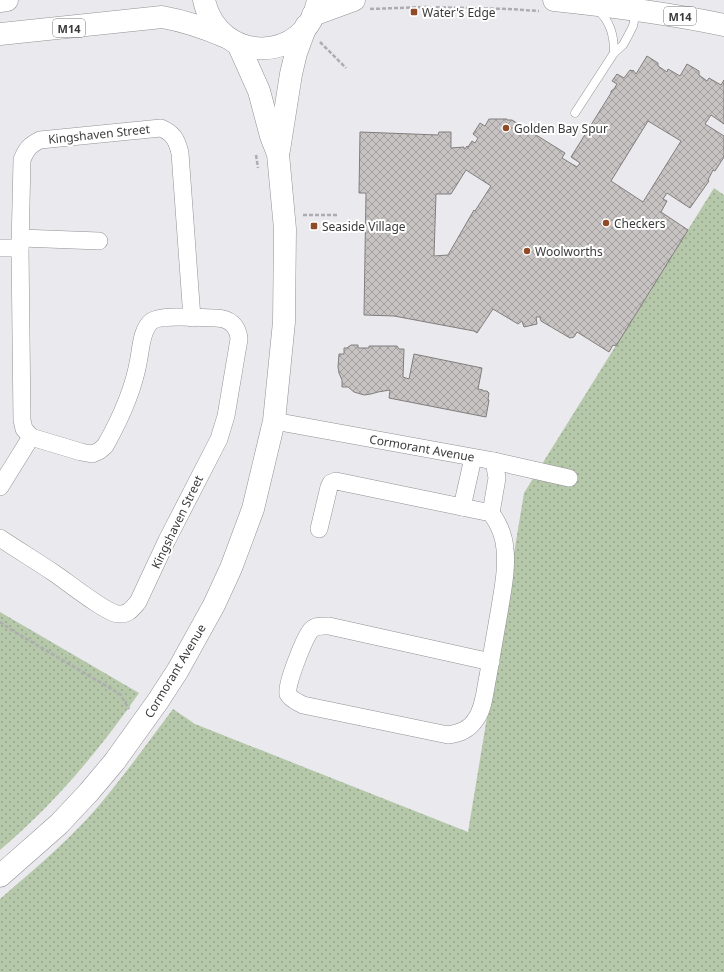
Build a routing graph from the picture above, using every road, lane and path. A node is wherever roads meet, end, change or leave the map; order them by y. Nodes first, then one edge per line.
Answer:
1 (0, 0) edge
2 (7, 0) edge
3 (204, 0) edge
4 (591, 4) junction
5 (361, 5) edge
6 (634, 5) edge
7 (547, 6) edge
8 (313, 20) edge
9 (724, 25) edge
10 (0, 34) edge
11 (232, 40) junction
12 (614, 53) junction
13 (346, 68) dead end
14 (575, 113) dead end
15 (278, 154) junction
16 (338, 215) dead end
17 (284, 217) junction
18 (99, 241) dead end
19 (21, 243) junction
20 (0, 248) edge
21 (192, 318) junction
22 (274, 421) junction
23 (31, 437) junction
24 (473, 458) junction
25 (494, 461) junction
26 (569, 478) dead end
27 (0, 487) edge
28 (462, 508) junction
29 (491, 513) junction
30 (319, 529) dead end
31 (0, 538) edge
32 (0, 622) edge
33 (491, 662) junction
34 (133, 714) dead end
35 (0, 876) edge

1 - 2 street
3 - 11 street, Cormorant Avenue
4 - 6 street, M14
4 - 7 street, M14
4 - 12 lane
5 - 7 path
5 - 8 street, M14
6 - 9 street, M14
6 - 12 lane
8 - 11 street, M14
8 - 13 path
8 - 15 street, Cormorant Avenue
10 - 11 street, M14
11 - 15 street, Cormorant Avenue
12 - 14 lane
15 - 17 street, Cormorant Avenue
16 - 17 path
17 - 22 street, Cormorant Avenue
18 - 19 street
19 - 20 street
19 - 21 street, Kingshaven Street
19 - 23 street, Kingshaven Street
21 - 23 street, Kingshaven Street
21 - 31 street, Kingshaven Street
22 - 24 street, Cormorant Avenue
22 - 35 street, Cormorant Avenue
23 - 27 street
24 - 25 street, Cormorant Avenue
24 - 28 street
25 - 26 street, Cormorant Avenue
25 - 29 street
28 - 29 street
28 - 30 street
29 - 33 street
32 - 34 path
33 - 33 street

